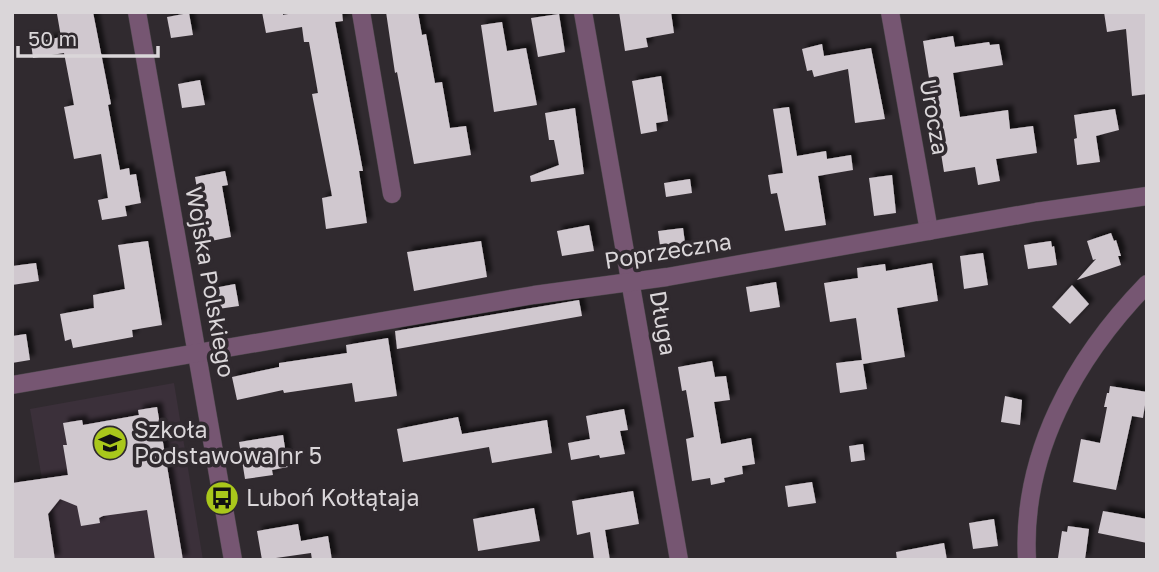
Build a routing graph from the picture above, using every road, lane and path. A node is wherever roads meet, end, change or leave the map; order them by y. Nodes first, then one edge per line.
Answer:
1 (136, 12) edge
2 (361, 12) edge
3 (583, 12) edge
4 (890, 12) edge
5 (392, 194) dead end
6 (1147, 196) edge
7 (929, 231) junction
8 (631, 282) junction
9 (1147, 284) edge
10 (197, 352) junction
11 (12, 385) edge
12 (233, 560) edge
13 (679, 560) edge
14 (1027, 560) edge

1 - 10 street, Wojska Polskiego
2 - 5 street
3 - 8 street, Długa
4 - 7 street, Urocza
6 - 7 street, Poprzeczna
7 - 8 street, Poprzeczna
8 - 10 street, Poprzeczna
8 - 13 street, Długa
9 - 14 street
10 - 11 street, Poprzeczna
10 - 12 street, Wojska Polskiego

